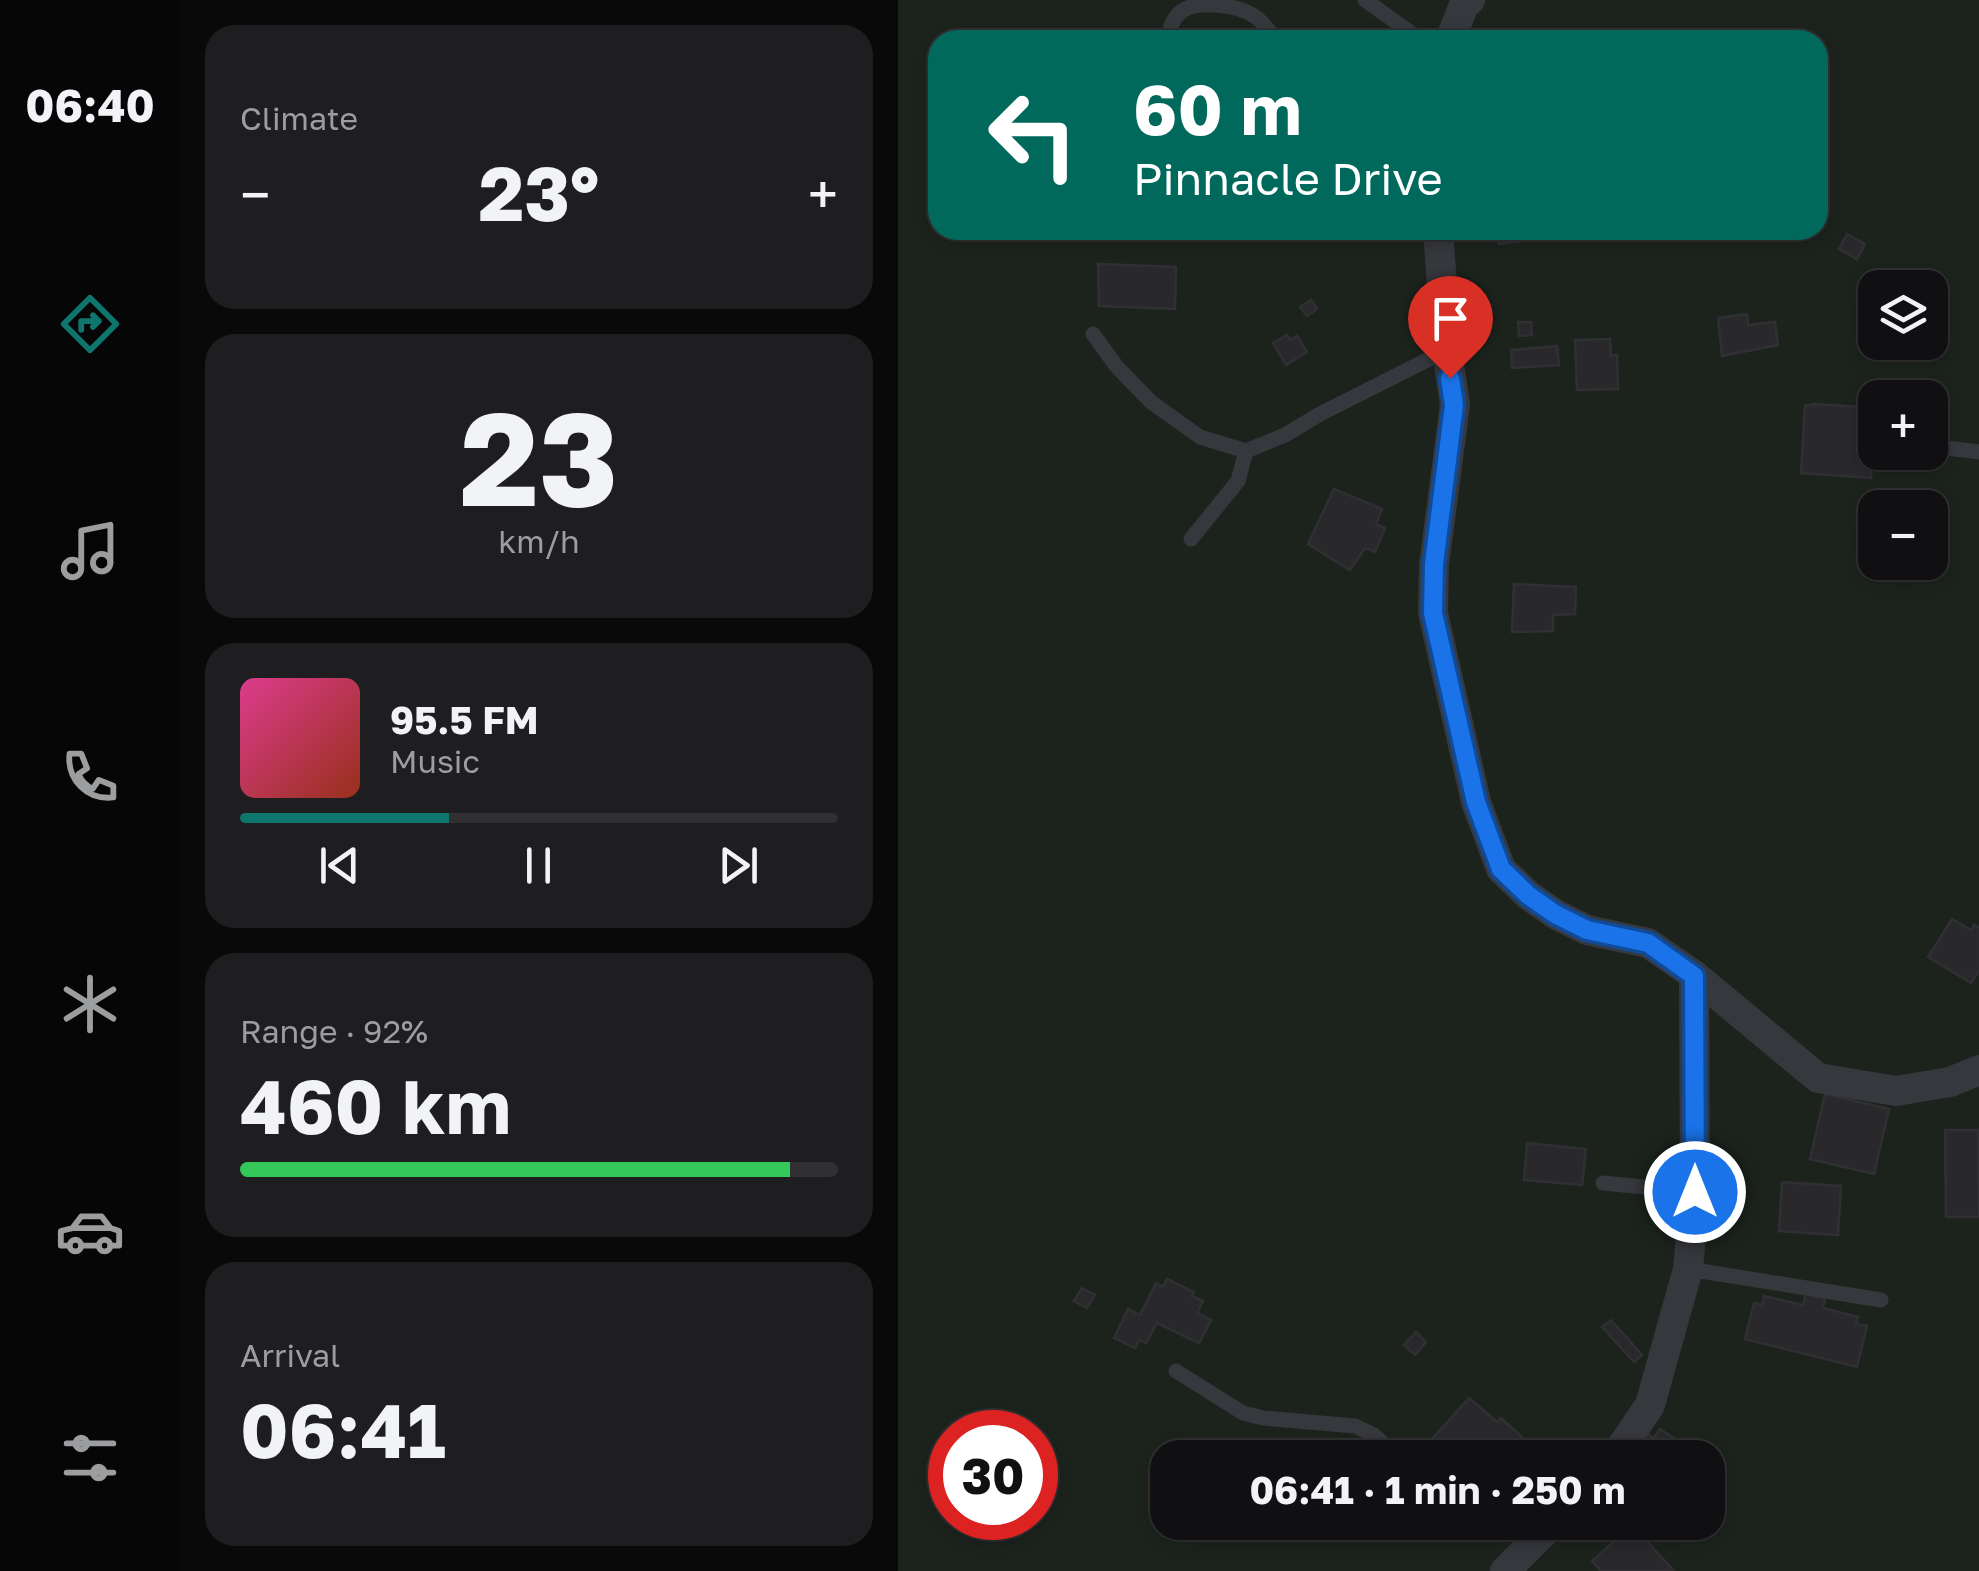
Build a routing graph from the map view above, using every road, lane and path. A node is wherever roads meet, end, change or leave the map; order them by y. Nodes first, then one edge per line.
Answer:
1 (1366, 0) edge
2 (1470, 0) edge
3 (1170, 30) edge
4 (1267, 30) edge
5 (1408, 30) edge
6 (1454, 30) edge
7 (1439, 240) edge
8 (1093, 334) dead end
9 (1446, 350) junction
10 (1948, 448) edge
11 (1246, 452) junction
12 (1980, 452) edge
13 (1190, 538) dead end
14 (1694, 976) junction
15 (1980, 1070) edge
16 (1603, 1182) dead end
17 (1695, 1192) junction
18 (1688, 1268) junction
19 (1881, 1300) dead end
20 (1176, 1370) dead end
21 (1380, 1440) edge
22 (1626, 1440) edge
23 (1537, 1540) edge
24 (1505, 1571) edge

1 - 5 lane
2 - 6 street
3 - 4 lane
7 - 9 street
8 - 11 lane
9 - 11 lane
9 - 14 street
10 - 12 lane
11 - 13 lane
14 - 15 street
14 - 17 street
16 - 17 lane
17 - 18 street
18 - 19 lane
18 - 22 street
20 - 21 lane
23 - 24 street

